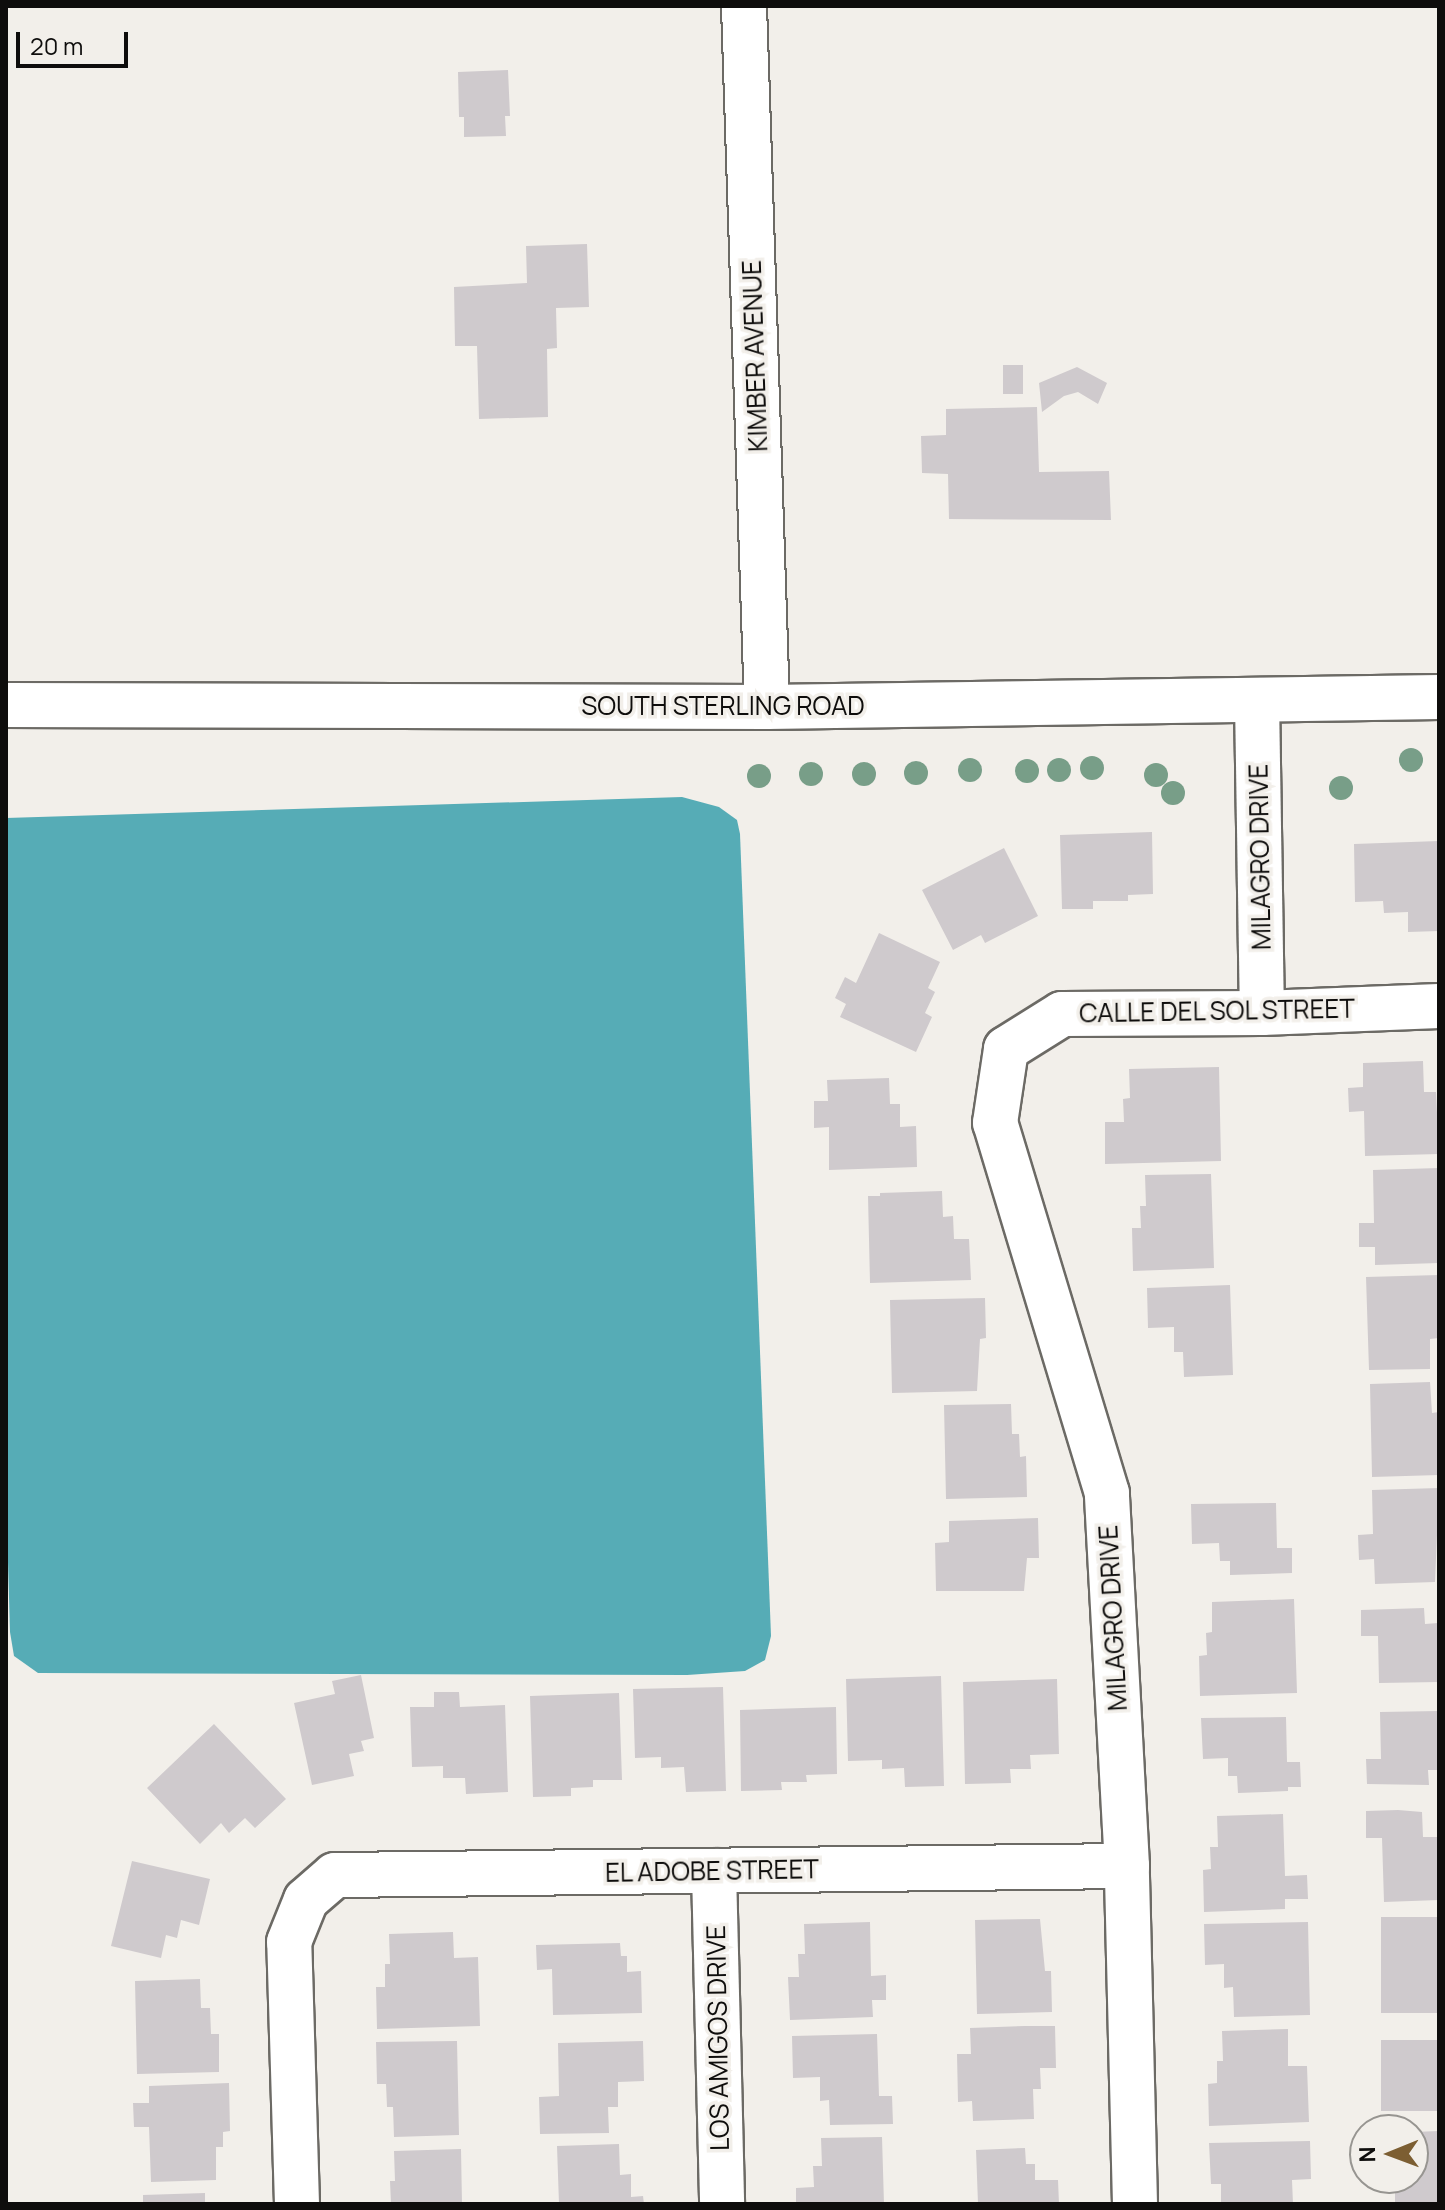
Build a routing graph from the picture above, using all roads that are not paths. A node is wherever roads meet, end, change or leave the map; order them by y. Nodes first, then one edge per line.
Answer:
1 (744, 6) edge
2 (1439, 697) edge
3 (1257, 700) junction
4 (6, 705) edge
5 (767, 707) junction
6 (1439, 1006) edge
7 (1262, 1013) junction
8 (1006, 1049) joint
9 (1127, 1866) junction
10 (714, 1871) junction
11 (297, 2204) edge
12 (722, 2204) edge
13 (1135, 2204) edge

1 - 5 street, KIMBER AVENUE
2 - 3 street, SOUTH STERLING ROAD
3 - 5 street, SOUTH STERLING ROAD
3 - 7 street, MILAGRO DRIVE
4 - 5 street, SOUTH STERLING ROAD
6 - 7 street, CALLE DEL SOL STREET
7 - 8 street, CALLE DEL SOL STREET
8 - 9 street, MILAGRO DRIVE
9 - 10 street, EL ADOBE STREET
9 - 13 street, MILAGRO DRIVE
10 - 11 street, EL ADOBE STREET
10 - 12 street, LOS AMIGOS DRIVE

